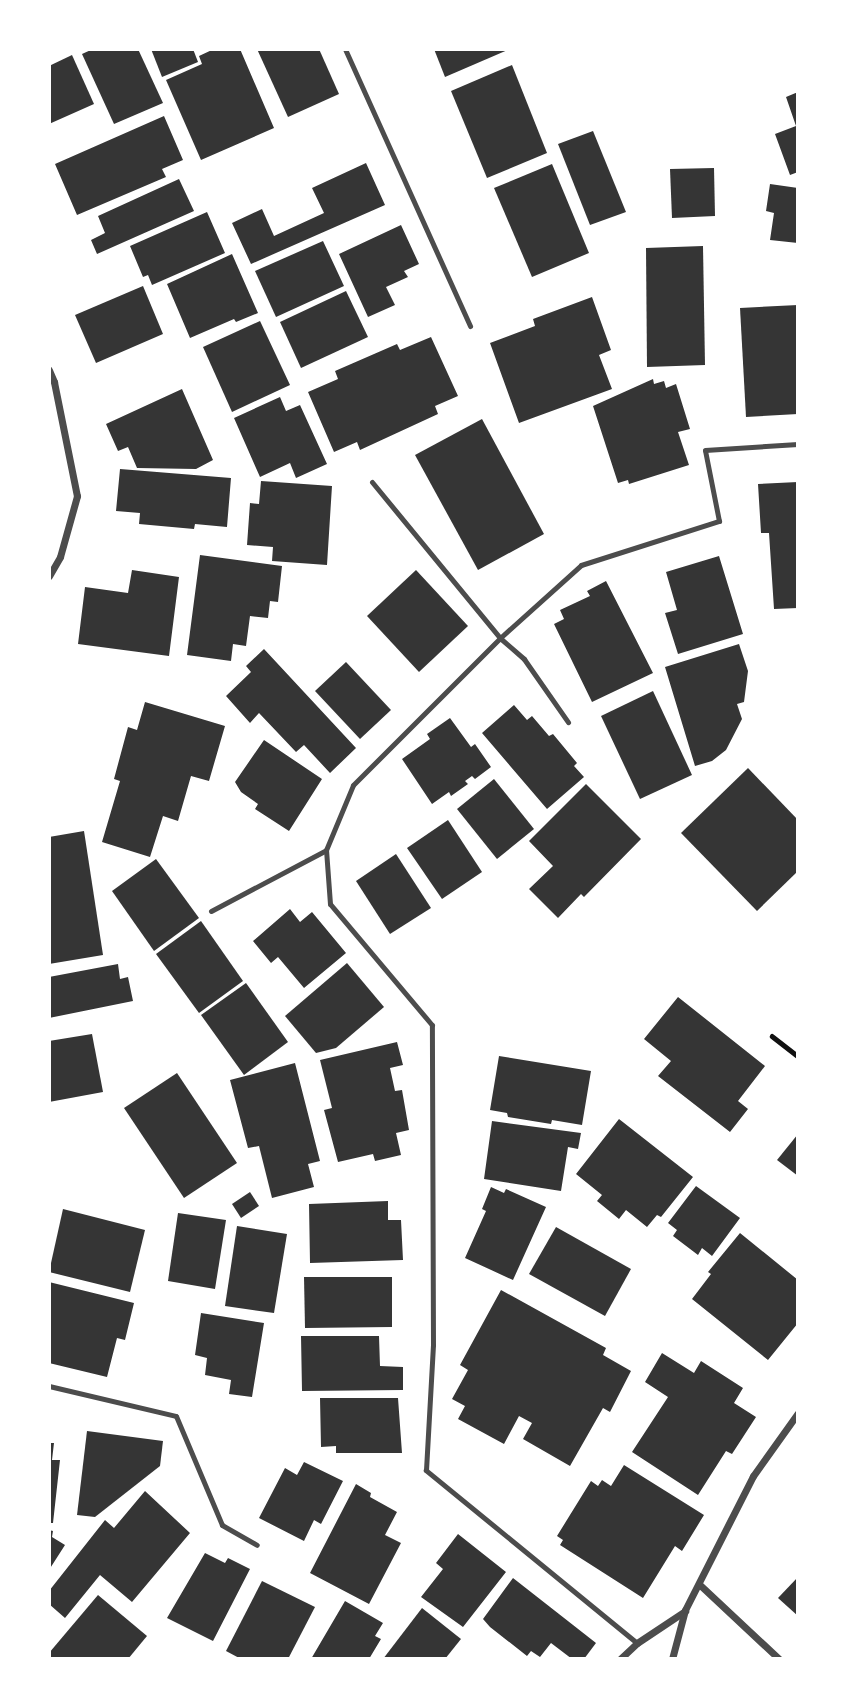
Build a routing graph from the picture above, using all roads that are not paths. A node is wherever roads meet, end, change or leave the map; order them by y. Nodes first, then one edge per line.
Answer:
1 (345, 49) edge
2 (470, 326) dead end
3 (49, 370) edge
4 (798, 444) edge
5 (372, 482) dead end
6 (49, 576) edge
7 (500, 638) junction
8 (568, 722) dead end
9 (326, 850) junction
10 (211, 911) dead end
11 (49, 1386) edge
12 (798, 1413) edge
13 (257, 1545) dead end
14 (700, 1585) junction
15 (685, 1610) junction
16 (637, 1643) junction
17 (620, 1659) edge
18 (672, 1659) edge
19 (779, 1659) edge

1 - 2 lane
3 - 6 street
4 - 7 lane
5 - 7 lane
7 - 8 lane
7 - 9 lane
9 - 10 lane
9 - 16 lane
11 - 13 lane
12 - 14 street
14 - 15 street
14 - 19 street
15 - 16 street
15 - 18 street
16 - 17 street

